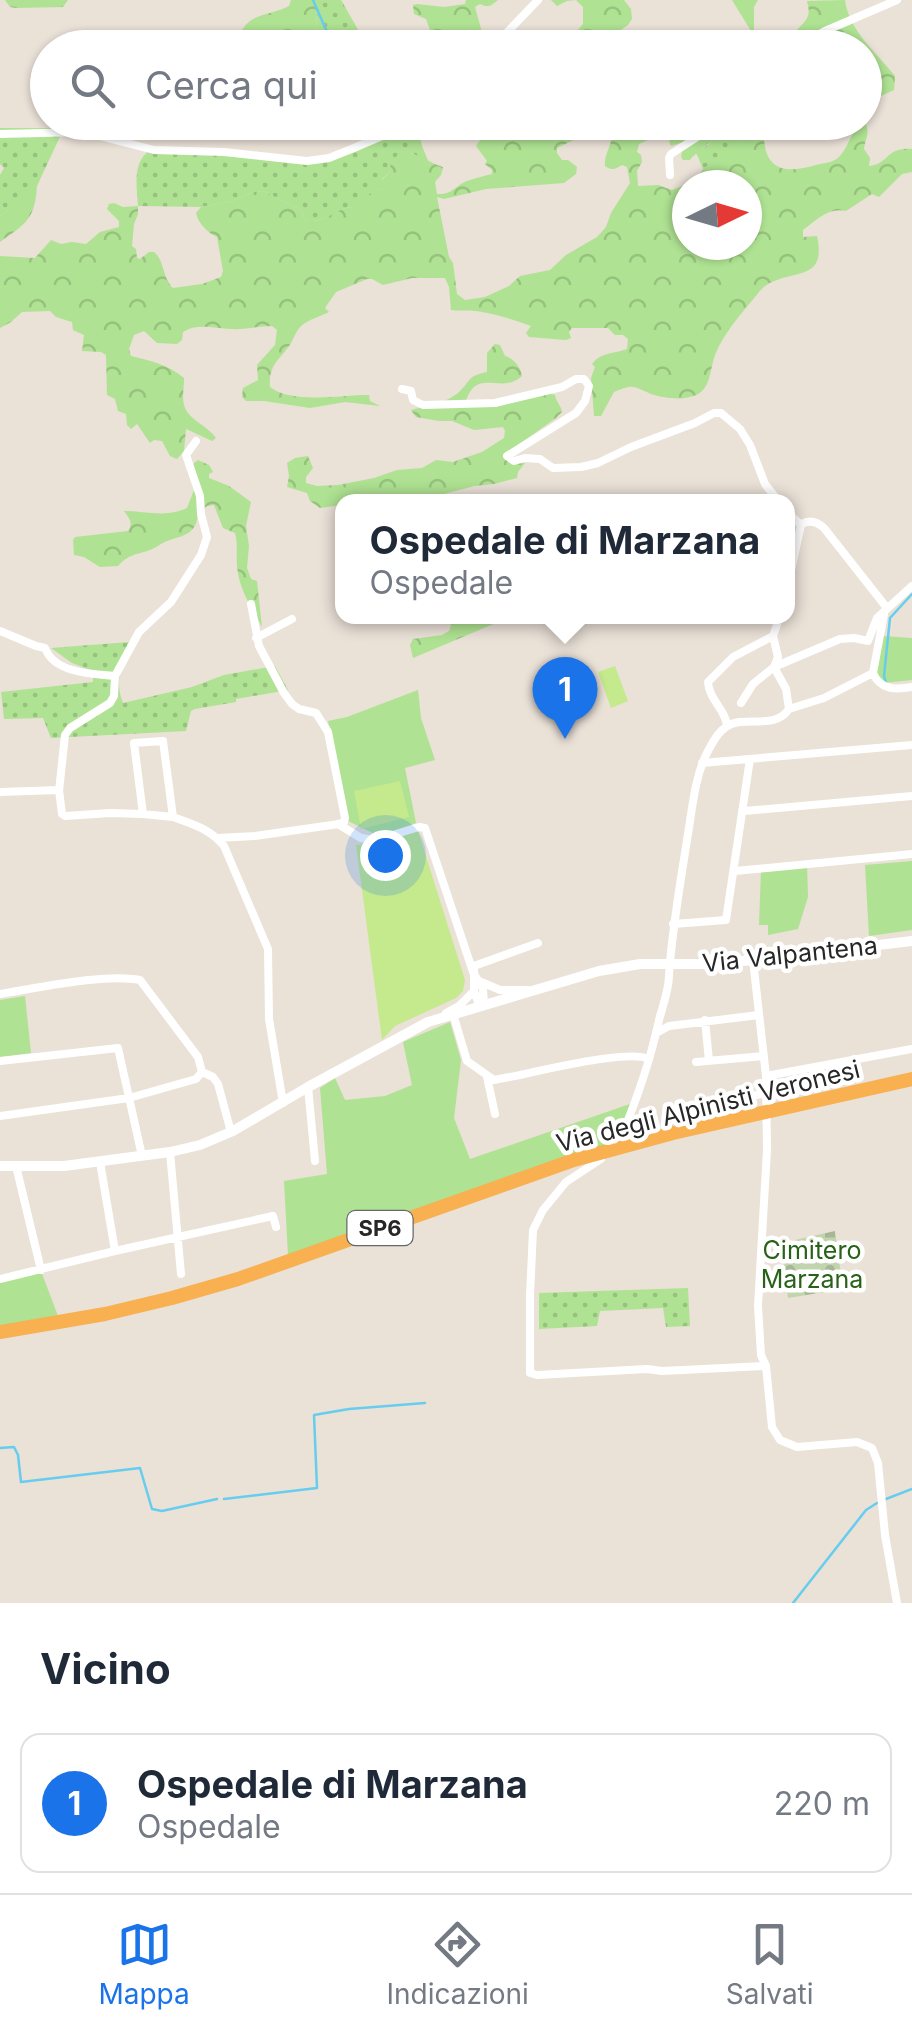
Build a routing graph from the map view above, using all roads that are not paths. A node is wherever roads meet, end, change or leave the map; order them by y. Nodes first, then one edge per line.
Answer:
1 (538, 0) edge
2 (898, 0) edge
3 (507, 30) edge
4 (826, 30) edge
5 (30, 133) edge
6 (0, 134) edge
7 (115, 140) edge
8 (372, 140) edge
9 (693, 140) edge
10 (670, 175) dead end
11 (402, 390) dead end
12 (196, 441) dead end
13 (773, 494) edge
14 (795, 519) edge
15 (801, 525) junction
16 (795, 552) edge
17 (912, 586) edge
18 (250, 604) dead end
19 (887, 608) junction
20 (292, 619) dead end
21 (777, 624) edge
22 (0, 631) edge
23 (773, 636) junction
24 (256, 638) junction
25 (774, 667) junction
26 (874, 673) junction
27 (115, 676) junction
28 (912, 687) edge
29 (741, 703) dead end
30 (789, 709) junction
31 (726, 726) junction
32 (912, 745) edge
33 (750, 760) junction
34 (702, 763) junction
35 (59, 791) junction
36 (0, 792) edge
37 (912, 796) edge
38 (744, 811) junction
39 (142, 814) junction
40 (172, 817) junction
41 (338, 824) junction
42 (244, 837) junction
43 (217, 838) junction
44 (224, 846) junction
45 (912, 854) edge
46 (735, 870) junction
47 (673, 924) junction
48 (912, 940) edge
49 (538, 943) dead end
50 (753, 960) junction
51 (668, 965) junction
52 (474, 972) junction
53 (479, 981) junction
54 (533, 990) junction
55 (474, 991) junction
56 (0, 994) edge
57 (482, 1006) junction
58 (454, 1014) junction
59 (759, 1016) junction
60 (705, 1020) junction
61 (428, 1022) junction
62 (658, 1032) junction
63 (912, 1049) edge
64 (764, 1056) junction
65 (649, 1059) junction
66 (0, 1061) edge
67 (709, 1061) junction
68 (696, 1062) dead end
69 (202, 1072) junction
70 (488, 1076) junction
71 (766, 1076) junction
72 (912, 1079) edge
73 (308, 1086) junction
74 (766, 1093) junction
75 (129, 1098) junction
76 (283, 1103) junction
77 (701, 1108) dead end
78 (495, 1114) dead end
79 (0, 1116) edge
80 (230, 1132) junction
81 (619, 1142) dead end
82 (170, 1152) junction
83 (142, 1156) junction
84 (601, 1160) dead end
85 (315, 1161) dead end
86 (100, 1162) junction
87 (0, 1166) edge
88 (16, 1166) junction
89 (276, 1226) dead end
90 (178, 1236) junction
91 (115, 1251) junction
92 (41, 1270) junction
93 (181, 1274) dead end
94 (0, 1279) edge
95 (0, 1332) edge
96 (766, 1366) junction
97 (897, 1603) edge

1 - 3 street
2 - 4 street
5 - 6 street
7 - 8 street
9 - 10 street
11 - 13 street
12 - 27 street
14 - 15 street
15 - 16 street
15 - 19 street
17 - 19 street
18 - 24 street
19 - 25 street
19 - 26 street
20 - 24 street
21 - 23 street
22 - 27 street
23 - 25 street
23 - 31 street
24 - 41 street
25 - 29 street
25 - 30 street
26 - 28 street
26 - 30 street
27 - 35 street
30 - 31 street
31 - 34 street
32 - 33 street
33 - 34 street
33 - 38 street
34 - 47 street
35 - 36 street
35 - 39 street
37 - 38 street
38 - 46 street
39 - 40 street
39 - 40 street
40 - 43 street
41 - 42 street
41 - 52 street
42 - 43 street
42 - 44 street
43 - 44 street
44 - 76 street
45 - 46 street
46 - 47 street
47 - 51 street
48 - 50 street, Via Valpantena
49 - 52 street
50 - 51 street, Via Valpantena
50 - 59 street
51 - 54 street, Via Valpantena
51 - 62 street, Via Valpantena
52 - 53 street
52 - 55 street
53 - 54 street
53 - 57 street
54 - 57 street, Via Valpantena
55 - 57 street
55 - 61 street
56 - 69 street
57 - 58 street, Via Valpantena
58 - 61 street, Via Valpantena
58 - 70 street
59 - 60 street
59 - 64 street
60 - 62 street
60 - 67 street
61 - 73 street, Via Valpantena
62 - 65 street, Via Valpantena
63 - 71 street
64 - 67 street
64 - 71 street
65 - 70 street
65 - 81 street, Via Valpantena
66 - 75 street
67 - 68 street
69 - 75 street
69 - 80 street
70 - 78 street
71 - 74 street
72 - 95 highway, Via degli Alpinisti Veronesi / SP6
73 - 76 street, Via Valpantena
73 - 85 street
74 - 77 street
74 - 96 street
75 - 79 street
75 - 83 street
76 - 80 street, Via Valpantena
80 - 82 street, Via Valpantena
82 - 83 street, Via Valpantena
82 - 90 street
83 - 86 street, Via Valpantena
84 - 96 street
86 - 88 street, Via Valpantena
86 - 91 street
87 - 88 street, Via Valpantena
88 - 92 street
89 - 90 street
90 - 91 street
90 - 93 street
91 - 92 street
92 - 94 street
96 - 97 street

